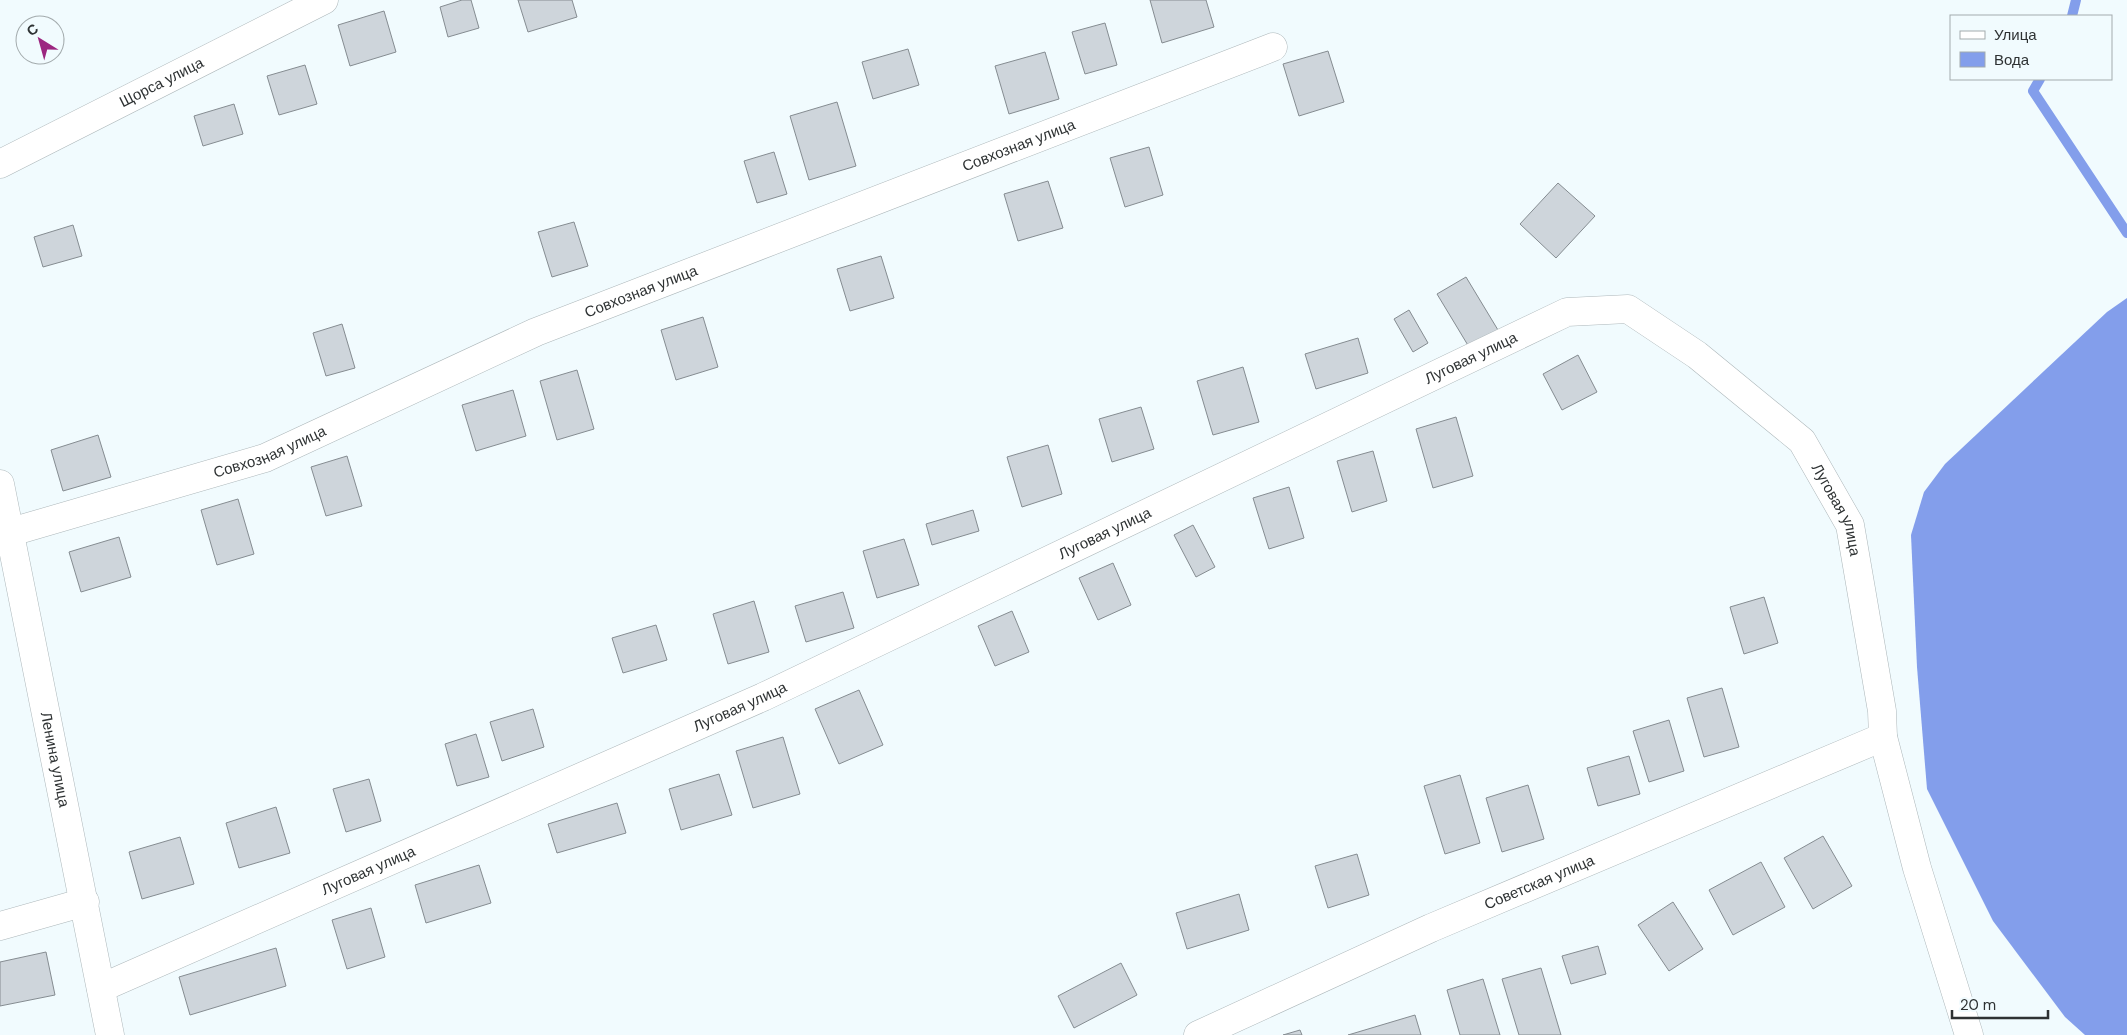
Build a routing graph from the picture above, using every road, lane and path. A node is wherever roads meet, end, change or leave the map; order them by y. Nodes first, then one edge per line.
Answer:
1 (324, 0) edge
2 (1273, 46) dead end
3 (0, 164) edge
4 (0, 484) edge
5 (11, 532) junction
6 (1883, 737) junction
7 (85, 902) junction
8 (0, 926) edge
9 (101, 988) junction
10 (110, 1035) edge
11 (1198, 1035) edge
12 (1969, 1035) edge

1 - 3 street, Щорса улица
2 - 5 street, Совхозная улица
4 - 5 street, Ленина улица
5 - 7 street, Ленина улица
6 - 9 street, Луговая улица
6 - 11 street, Советская улица
6 - 12 street, Луговая улица
7 - 8 street
7 - 9 street, Ленина улица
9 - 10 street, Ленина улица

